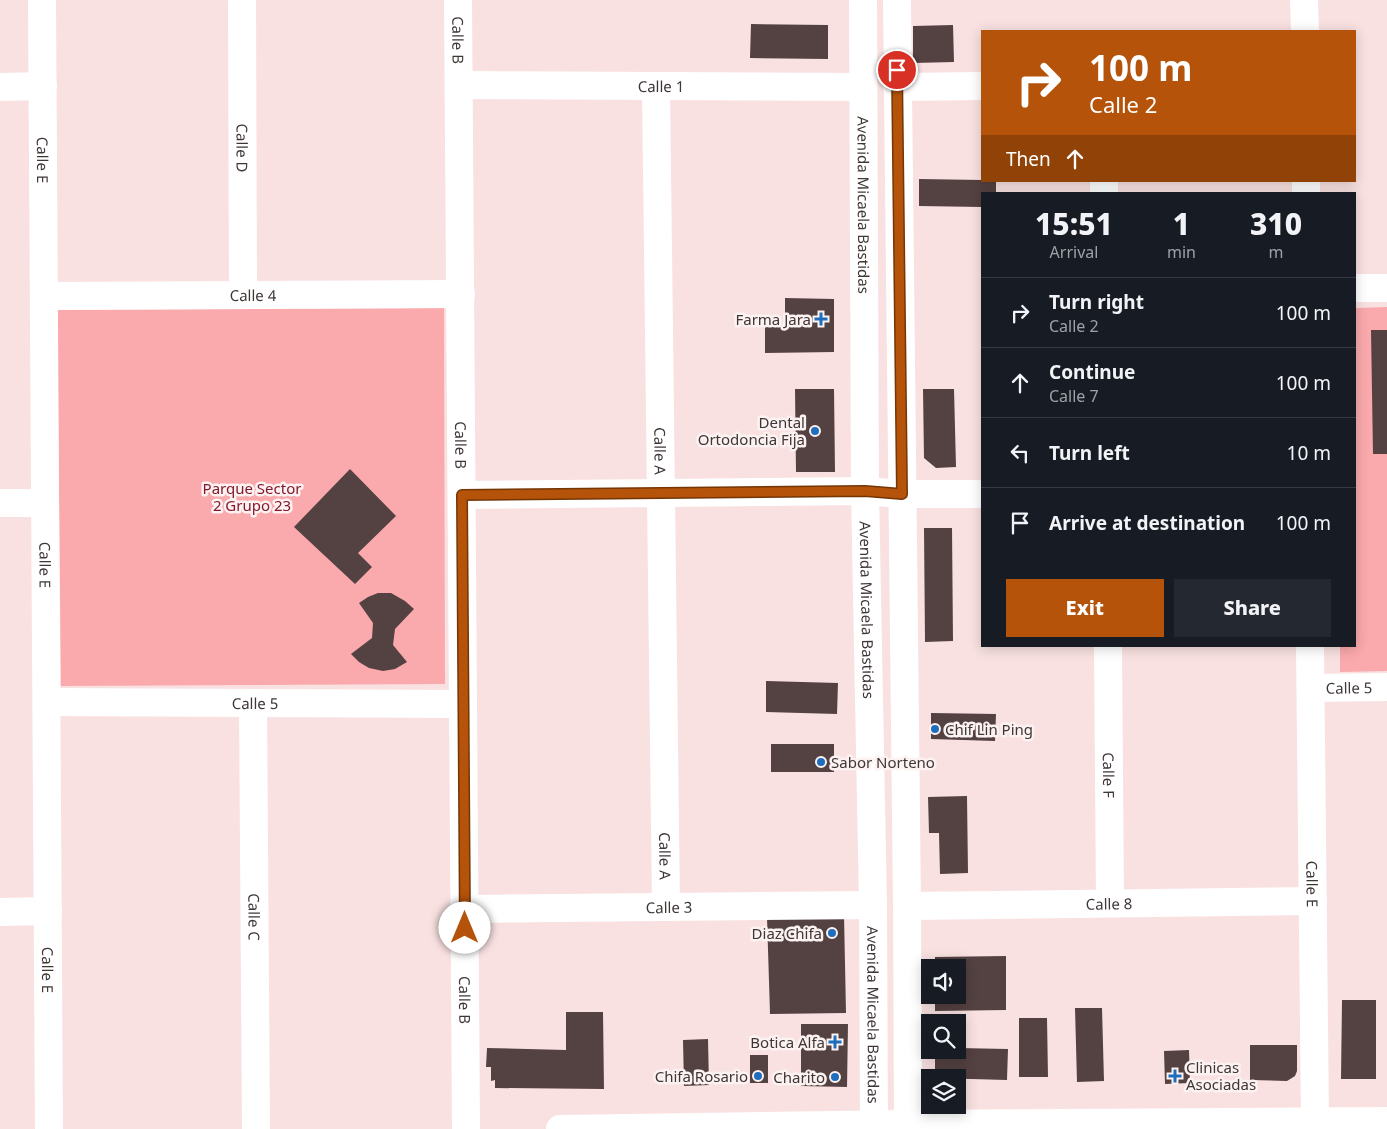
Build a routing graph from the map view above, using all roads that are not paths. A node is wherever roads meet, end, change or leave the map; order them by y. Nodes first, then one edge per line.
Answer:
1 (42, 0) edge
2 (242, 0) edge
3 (458, 0) edge
4 (863, 0) edge
5 (897, 0) edge
6 (1304, 0) edge
7 (1304, 30) edge
8 (459, 85) junction
9 (43, 86) junction
10 (656, 86) junction
11 (981, 86) edge
12 (0, 87) edge
13 (863, 87) junction
14 (897, 87) junction
15 (1356, 288) edge
16 (1387, 288) edge
17 (461, 294) junction
18 (243, 295) junction
19 (44, 296) junction
20 (865, 491) junction
21 (660, 493) junction
22 (902, 494) junction
23 (981, 494) edge
24 (462, 495) junction
25 (0, 503) edge
26 (46, 503) junction
27 (1108, 647) edge
28 (1310, 647) edge
29 (1387, 687) edge
30 (1310, 688) junction
31 (47, 702) junction
32 (253, 703) junction
33 (463, 704) junction
34 (1313, 901) junction
35 (1110, 903) junction
36 (873, 906) junction
37 (907, 906) junction
38 (666, 907) junction
39 (465, 909) junction
40 (0, 912) edge
41 (48, 912) junction
42 (1387, 1120) edge
43 (1315, 1121) junction
44 (908, 1126) edge
45 (874, 1127) edge
46 (49, 1129) edge
47 (256, 1129) edge
48 (466, 1129) edge
49 (560, 1129) edge

1 - 9 street, Calle E
2 - 18 street, Calle D
3 - 8 street, Calle B
4 - 13 street, Avenida Micaela Bastidas
5 - 14 street
6 - 7 street
8 - 10 street, Calle 1
8 - 17 street, Calle B
9 - 12 street
9 - 19 street, Calle E
10 - 13 street, Calle 1
10 - 21 street, Calle A
11 - 14 street
13 - 20 street, Avenida Micaela Bastidas
14 - 22 street
15 - 16 street
17 - 18 street, Calle 4
17 - 24 street, Calle B
18 - 19 street, Calle 4
19 - 26 street, Calle E
20 - 21 street
20 - 22 street
20 - 36 street, Avenida Micaela Bastidas
21 - 24 street
21 - 38 street, Calle A
22 - 23 street
22 - 37 street
24 - 33 street, Calle B
25 - 26 street
26 - 31 street, Calle E
27 - 35 street, Calle F
28 - 30 street, Calle E
29 - 30 street, Calle 5
30 - 34 street, Calle E
31 - 32 street, Calle 5
31 - 41 street, Calle E
32 - 33 street, Calle 5
32 - 47 street, Calle C
33 - 39 street, Calle B
34 - 35 street, Calle 8
34 - 43 street, Calle E
35 - 37 street, Calle 8
36 - 38 street, Calle 3
36 - 45 street, Avenida Micaela Bastidas
37 - 44 street
38 - 39 street, Calle 3
39 - 48 street, Calle B
40 - 41 street
41 - 46 street, Calle E
42 - 43 street
43 - 44 street
44 - 45 street
45 - 49 street

